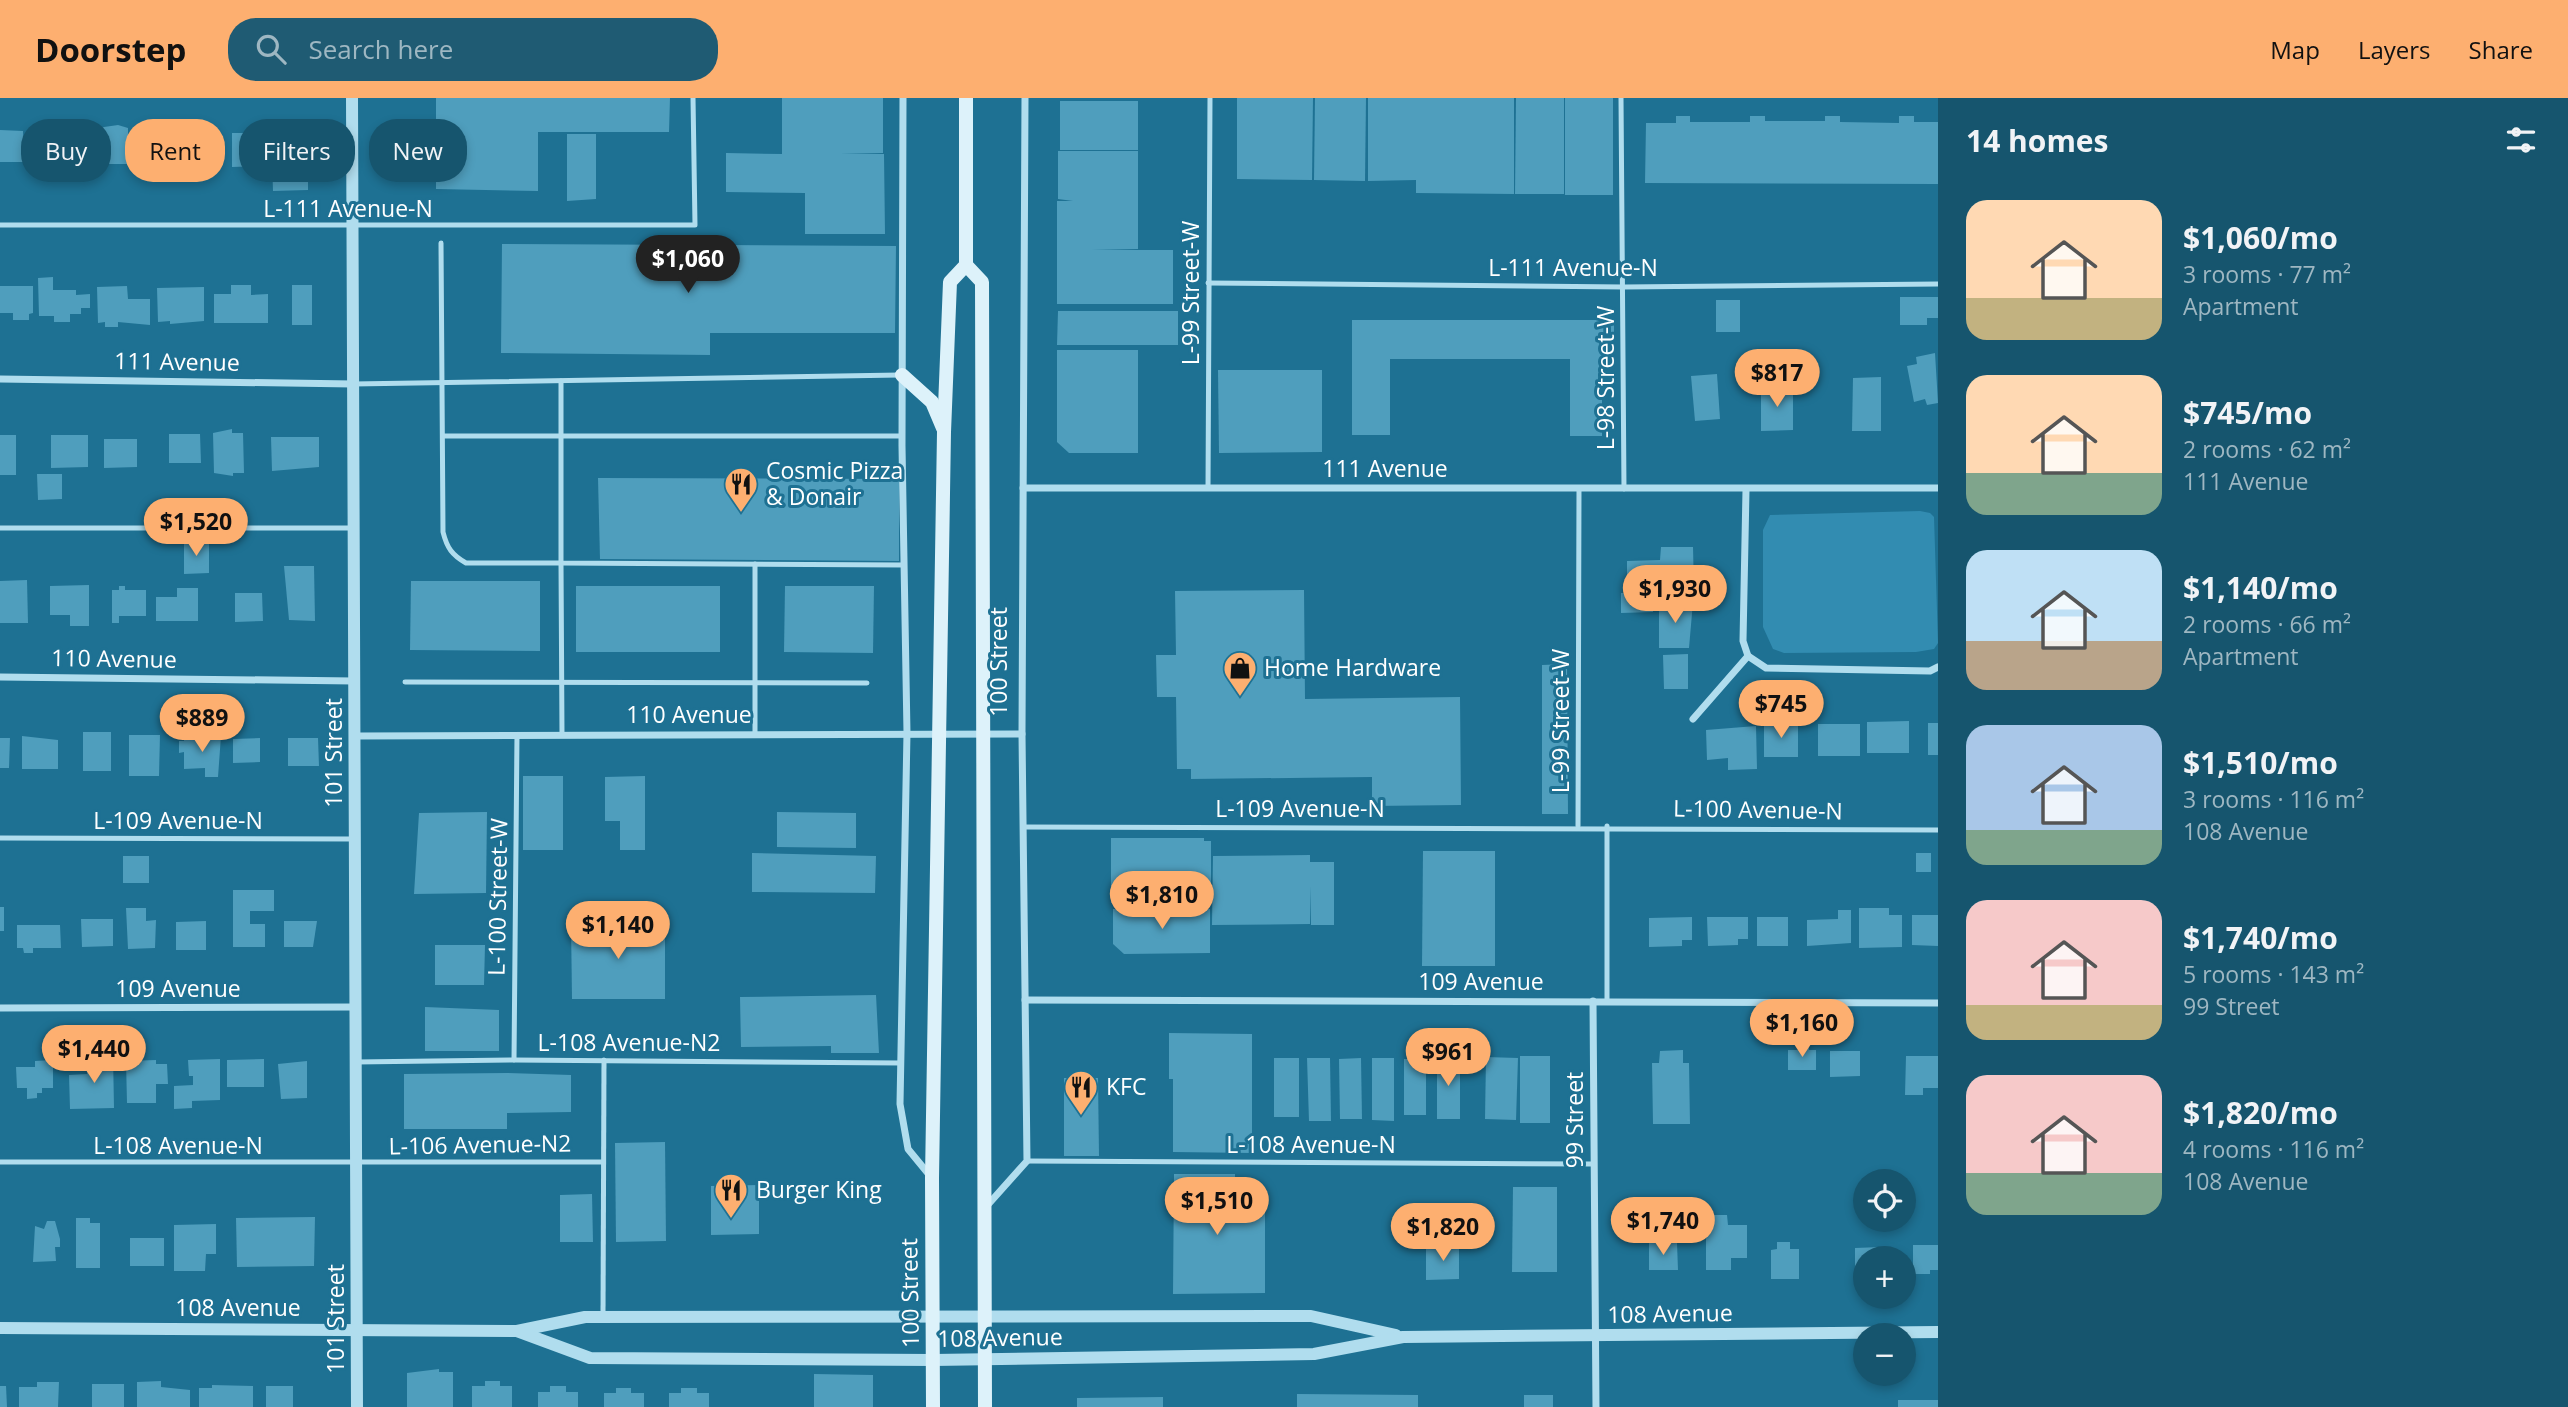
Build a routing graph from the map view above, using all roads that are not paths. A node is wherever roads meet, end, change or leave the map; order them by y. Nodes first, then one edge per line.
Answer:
1 (352, 98) edge
2 (693, 98) edge
3 (903, 98) edge
4 (966, 98) edge
5 (1024, 98) edge
6 (1210, 98) edge
7 (1621, 98) edge
8 (0, 225) edge
9 (353, 227) junction
10 (441, 243) dead end
11 (967, 265) junction
12 (1208, 283) junction
13 (1938, 284) edge
14 (1624, 287) junction
15 (902, 375) junction
16 (0, 379) edge
17 (561, 381) junction
18 (442, 382) junction
19 (353, 384) junction
20 (944, 432) junction
21 (561, 435) junction
22 (443, 436) junction
23 (902, 436) junction
24 (1023, 488) junction
25 (1208, 488) junction
26 (1938, 488) edge
27 (1579, 489) junction
28 (1624, 489) junction
29 (1746, 489) junction
30 (0, 528) edge
31 (354, 528) junction
32 (561, 563) junction
33 (755, 564) junction
34 (904, 565) junction
35 (1748, 656) junction
36 (1938, 667) edge
37 (0, 677) edge
38 (354, 681) junction
39 (405, 681) dead end
40 (562, 683) junction
41 (755, 683) junction
42 (867, 683) dead end
43 (1693, 719) dead end
44 (908, 733) junction
45 (755, 734) junction
46 (940, 734) junction
47 (984, 734) junction
48 (1021, 734) junction
49 (517, 735) junction
50 (562, 735) junction
51 (357, 736) junction
52 (1578, 826) junction
53 (1607, 826) junction
54 (1023, 827) junction
55 (1938, 830) edge
56 (0, 838) edge
57 (355, 839) junction
58 (1025, 1000) junction
59 (1593, 1001) junction
60 (1607, 1001) junction
61 (1938, 1003) edge
62 (356, 1007) junction
63 (0, 1009) edge
64 (514, 1060) junction
65 (604, 1060) junction
66 (356, 1062) junction
67 (901, 1063) junction
68 (1027, 1161) junction
69 (0, 1162) edge
70 (603, 1162) junction
71 (357, 1164) junction
72 (1594, 1164) junction
73 (932, 1178) junction
74 (984, 1209) junction
75 (603, 1317) junction
76 (933, 1317) junction
77 (984, 1317) junction
78 (0, 1328) edge
79 (357, 1330) junction
80 (517, 1331) junction
81 (1938, 1332) edge
82 (1404, 1337) junction
83 (1595, 1337) junction
84 (933, 1360) junction
85 (985, 1360) junction
86 (357, 1407) edge
87 (933, 1407) edge
88 (985, 1407) edge
89 (1596, 1407) edge

1 - 9 street, 101 Street
2 - 9 lane, L-111 Avenue-N
3 - 15 street
4 - 11 main road, 100 Street
5 - 24 street, 100 Street
6 - 12 lane, L-99 Street-W
7 - 14 lane, L-98 Street-W
8 - 9 lane, L-111 Avenue-N
9 - 19 street, 101 Street
10 - 18 lane
11 - 20 main road, 100 Street
11 - 47 main road, 100 Street
12 - 14 lane, L-111 Avenue-N
12 - 25 lane, L-99 Street-W
13 - 14 lane, L-111 Avenue-N
14 - 28 lane, L-98 Street-W
15 - 17 lane
15 - 20 main road
15 - 23 street
16 - 19 street, 111 Avenue
17 - 18 lane
17 - 21 lane
18 - 19 lane
18 - 22 lane
19 - 31 street, 101 Street
20 - 46 main road, 100 Street
21 - 22 lane
21 - 23 lane
21 - 32 lane
22 - 32 lane
23 - 34 street
24 - 25 street, 111 Avenue
24 - 48 street, 100 Street
25 - 27 street, 111 Avenue
26 - 29 street, 111 Avenue
27 - 28 street, 111 Avenue
27 - 52 lane, L-99 Street-W
28 - 29 street, 111 Avenue
29 - 35 street
30 - 31 lane
31 - 38 street, 101 Street
32 - 33 lane
32 - 40 lane
33 - 34 lane
33 - 41 lane
34 - 44 street
35 - 36 street
35 - 43 street
37 - 38 street, 110 Avenue
38 - 51 street, 101 Street
39 - 40 lane
40 - 41 lane
40 - 50 lane
41 - 42 lane
41 - 45 lane
44 - 45 street, 110 Avenue
44 - 46 street, 110 Avenue
44 - 67 street
45 - 50 street, 110 Avenue
46 - 47 street, 110 Avenue
46 - 73 main road, 100 Street
47 - 48 street, 110 Avenue
47 - 74 main road, 100 Street
48 - 54 street, 100 Street
49 - 50 street, 110 Avenue
49 - 51 street, 110 Avenue
49 - 64 lane, L-100 Street-W
51 - 57 street, 101 Street
52 - 53 lane, L-100 Avenue-N
52 - 54 lane, L-109 Avenue-N
53 - 55 lane, L-100 Avenue-N
53 - 60 lane
54 - 58 street, 100 Street
56 - 57 lane, L-109 Avenue-N
57 - 62 street, 101 Street
58 - 59 street, 109 Avenue
58 - 68 street, 100 Street
59 - 60 street, 109 Avenue
59 - 72 street, 99 Street
60 - 61 street, 109 Avenue
62 - 63 street, 109 Avenue
62 - 66 street, 101 Street
64 - 65 lane, L-108 Avenue-N2
64 - 66 lane, L-108 Avenue-N2
65 - 67 lane, L-108 Avenue-N2
65 - 70 lane
66 - 71 street, 101 Street
67 - 73 street
68 - 72 lane, L-108 Avenue-N
68 - 74 street
69 - 71 lane, L-108 Avenue-N
70 - 71 lane, L-106 Avenue-N2
70 - 75 lane
71 - 79 street, 101 Street
72 - 83 street, 99 Street
73 - 76 main road, 100 Street
74 - 77 main road, 100 Street
75 - 76 street, 108 Avenue
75 - 80 street, 108 Avenue
76 - 77 street, 108 Avenue
76 - 84 main road, 100 Street
77 - 82 street, 108 Avenue
77 - 85 main road, 100 Street
78 - 79 street, 108 Avenue
79 - 80 street, 108 Avenue
79 - 86 street, 101 Street
80 - 84 street, 108 Avenue
81 - 83 street, 108 Avenue
82 - 83 street, 108 Avenue
82 - 85 street, 108 Avenue
83 - 89 street, 99 Street
84 - 85 street, 108 Avenue
84 - 87 main road, 100 Street
85 - 88 main road, 100 Street

